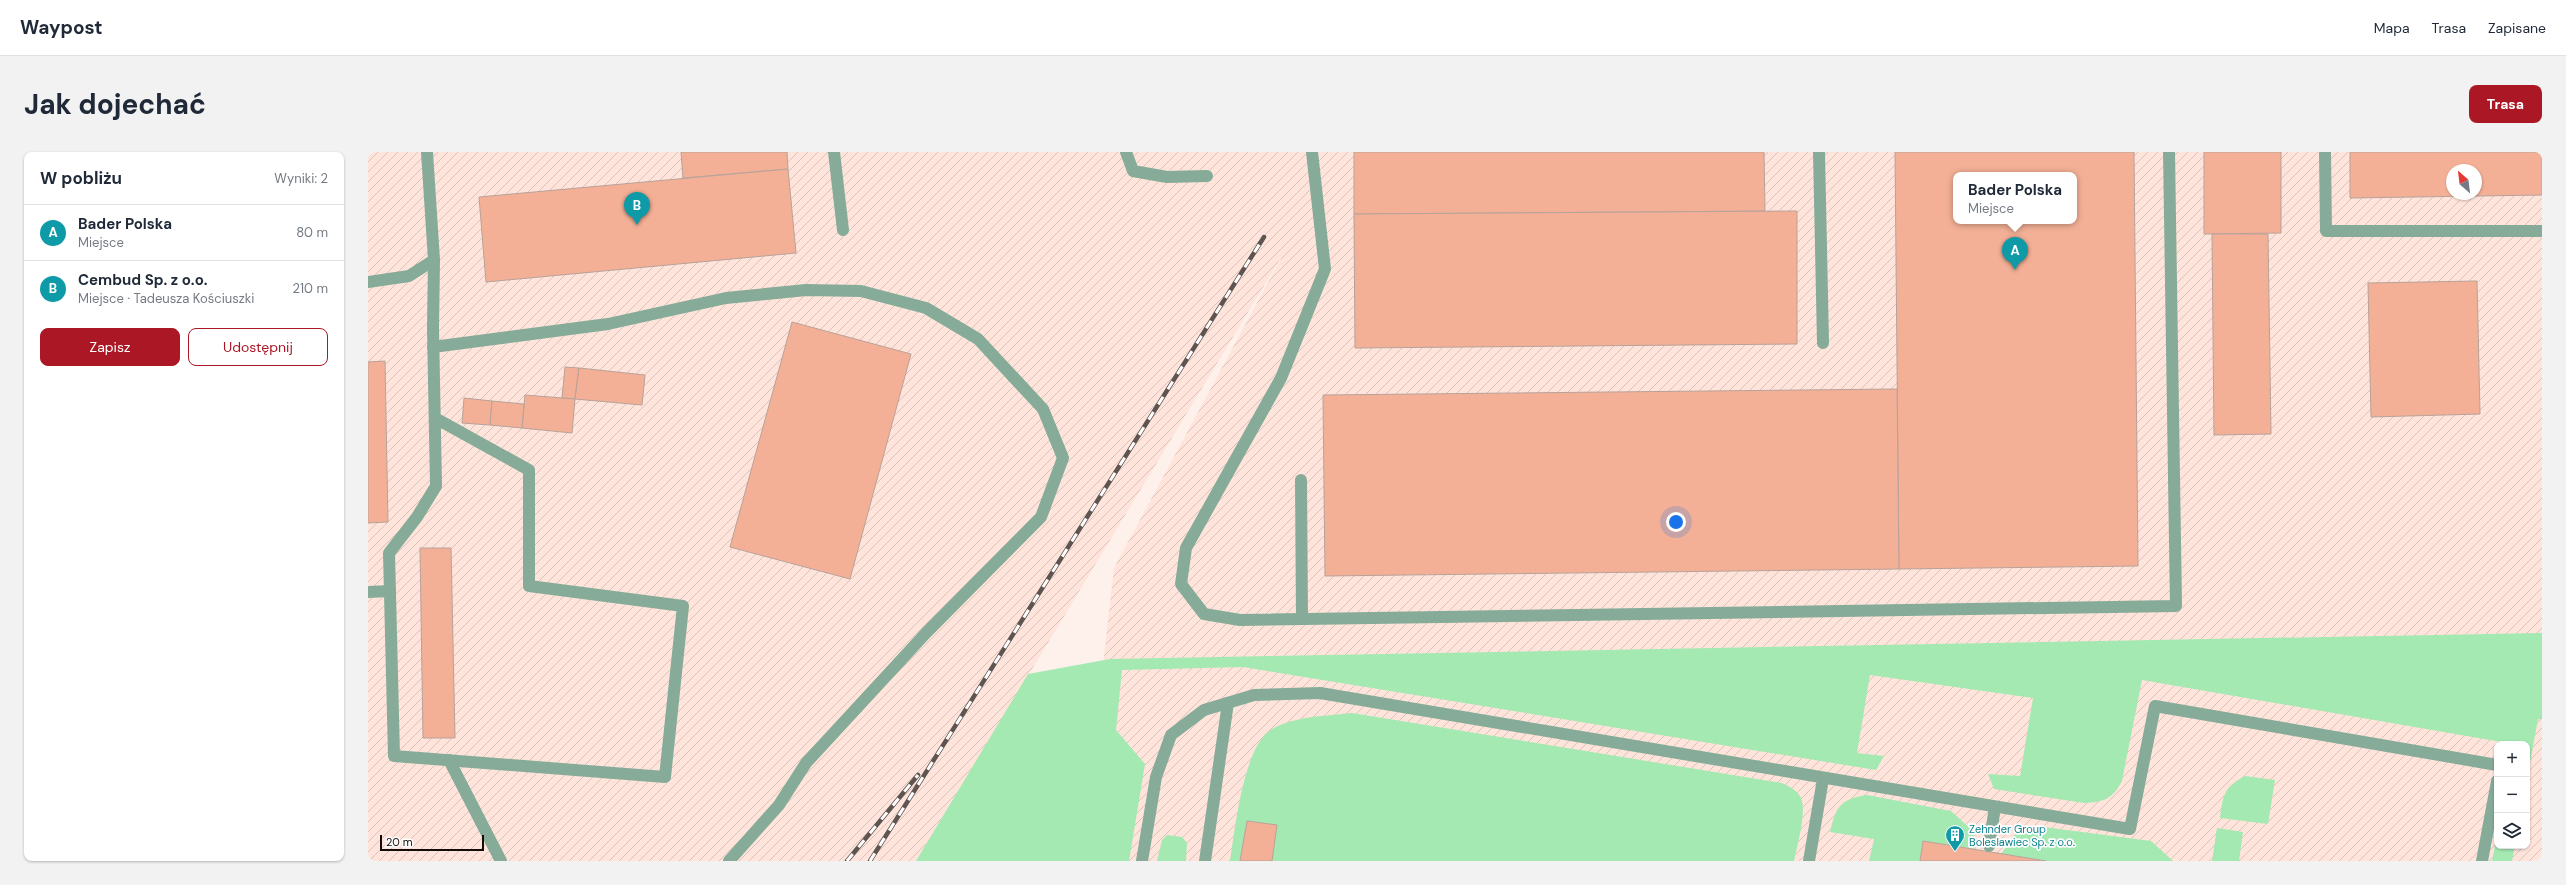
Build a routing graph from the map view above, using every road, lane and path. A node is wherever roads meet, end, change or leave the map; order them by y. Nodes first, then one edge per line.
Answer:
1 (426, 152) edge
2 (834, 152) edge
3 (1126, 152) edge
4 (1312, 152) edge
5 (1819, 152) edge
6 (2169, 152) edge
7 (2325, 152) edge
8 (1207, 176) dead end
9 (843, 230) dead end
10 (2542, 231) edge
11 (434, 260) junction
12 (368, 282) edge
13 (1823, 343) dead end
14 (433, 347) junction
15 (435, 418) junction
16 (1301, 480) dead end
17 (390, 591) junction
18 (368, 592) edge
19 (1302, 619) junction
20 (1228, 703) junction
21 (450, 760) junction
22 (2494, 764) edge
23 (1823, 779) junction
24 (2494, 797) edge
25 (1995, 807) junction
26 (1989, 846) dead end
27 (501, 861) edge
28 (729, 861) edge
29 (1142, 861) edge
30 (1205, 861) edge
31 (1808, 861) edge
32 (2482, 861) edge

1 - 11 street
2 - 9 street
3 - 8 street
4 - 19 street
5 - 13 street
6 - 19 street
7 - 10 street
11 - 12 street
11 - 14 street
14 - 15 street
14 - 28 street
15 - 17 street
15 - 21 street
16 - 19 street
17 - 18 street
17 - 21 street
20 - 23 street
20 - 29 street
20 - 30 street
21 - 27 street
22 - 25 street
23 - 25 street
23 - 31 street
24 - 32 street
25 - 26 street

